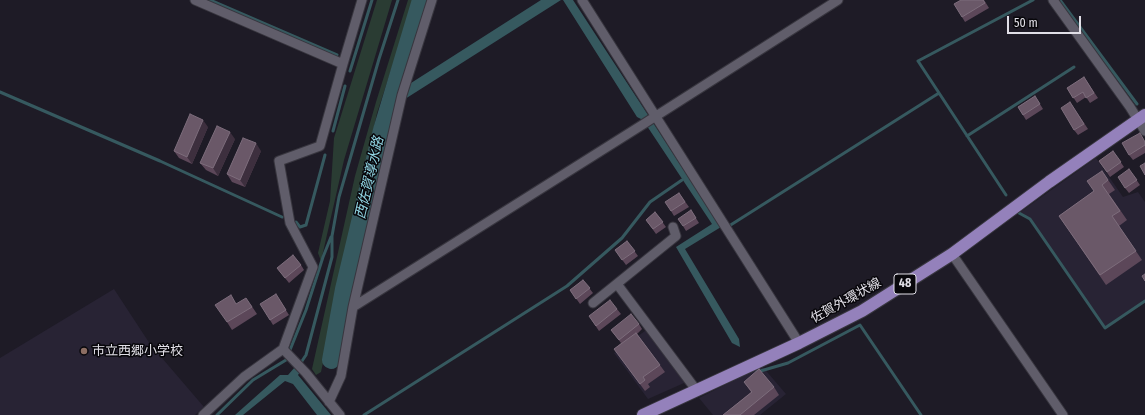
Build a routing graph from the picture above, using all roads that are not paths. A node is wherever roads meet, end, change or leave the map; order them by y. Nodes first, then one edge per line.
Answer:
1 (196, 0) edge
2 (362, 0) edge
3 (432, 0) edge
4 (582, 0) edge
5 (838, 0) edge
6 (1053, 0) edge
7 (343, 64) junction
8 (656, 117) junction
9 (1141, 117) edge
10 (1145, 131) edge
11 (673, 227) dead end
12 (952, 254) junction
13 (616, 284) junction
14 (593, 304) dead end
15 (352, 307) junction
16 (800, 343) junction
17 (283, 349) junction
18 (697, 391) junction
19 (329, 402) junction
20 (647, 414) edge
21 (203, 415) edge
22 (340, 415) edge
23 (1063, 415) edge

1 - 7 street
2 - 7 street
3 - 15 street
4 - 8 street
5 - 8 street
6 - 9 street
7 - 17 street
8 - 15 street
8 - 16 street
9 - 10 street
9 - 12 main road, 佐賀外環状線 / 48
11 - 13 street
12 - 16 main road, 佐賀外環状線 / 48
12 - 23 street
13 - 14 street
13 - 18 street
15 - 19 street
16 - 18 main road, 佐賀外環状線 / 48
17 - 19 street
17 - 21 street
18 - 20 main road, 佐賀外環状線 / 48
19 - 22 street

